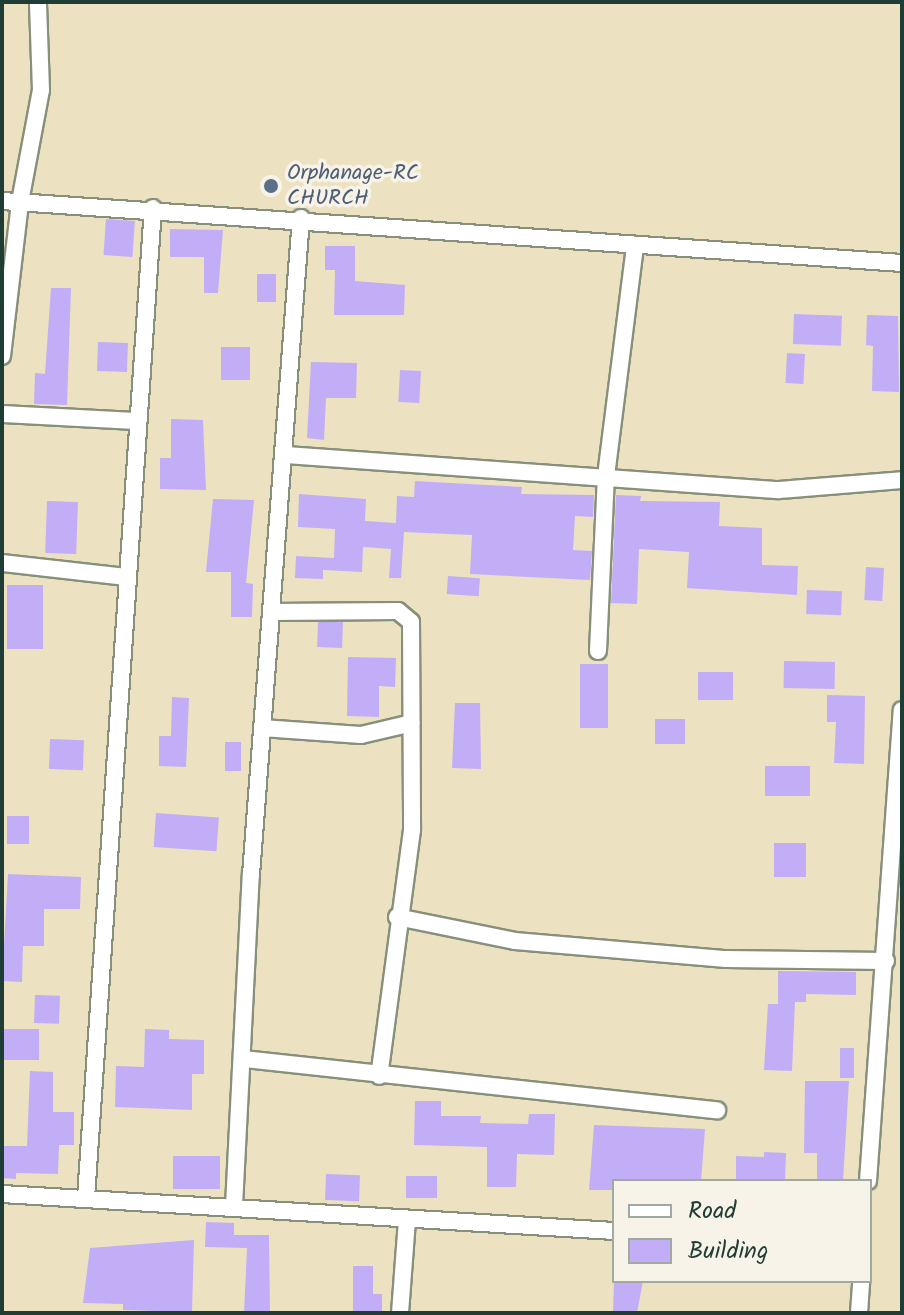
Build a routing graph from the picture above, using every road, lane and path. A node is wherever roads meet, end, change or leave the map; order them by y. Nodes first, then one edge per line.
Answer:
1 (38, 2) edge
2 (2, 201) edge
3 (20, 202) junction
4 (153, 208) junction
5 (301, 218) junction
6 (635, 245) junction
7 (902, 263) edge
8 (2, 356) edge
9 (2, 414) edge
10 (137, 421) junction
11 (286, 455) junction
12 (606, 476) junction
13 (902, 480) edge
14 (2, 563) edge
15 (127, 577) junction
16 (272, 612) junction
17 (598, 651) dead end
18 (902, 710) edge
19 (412, 723) junction
20 (262, 728) junction
21 (397, 917) junction
22 (886, 961) junction
23 (244, 1059) junction
24 (379, 1076) junction
25 (717, 1110) dead end
26 (868, 1179) edge
27 (2, 1194) edge
28 (86, 1198) junction
29 (234, 1206) junction
30 (407, 1219) junction
31 (612, 1231) edge
32 (861, 1283) edge
33 (400, 1313) edge
34 (859, 1313) edge

1 - 3 street
2 - 3 street
3 - 4 street
3 - 8 street
4 - 5 street
4 - 10 street
5 - 6 street
5 - 11 street
6 - 7 street
6 - 12 street
9 - 10 street
10 - 15 street
11 - 12 street
11 - 16 street
12 - 13 street
12 - 17 street
14 - 15 street
15 - 28 street
16 - 19 street
16 - 20 street
18 - 22 street
19 - 20 street
19 - 21 street
20 - 23 street
21 - 22 street
21 - 24 street
22 - 26 street
23 - 24 street
23 - 29 street
24 - 25 street
27 - 28 street
28 - 29 street
29 - 30 street
30 - 31 street
30 - 33 street
32 - 34 street

